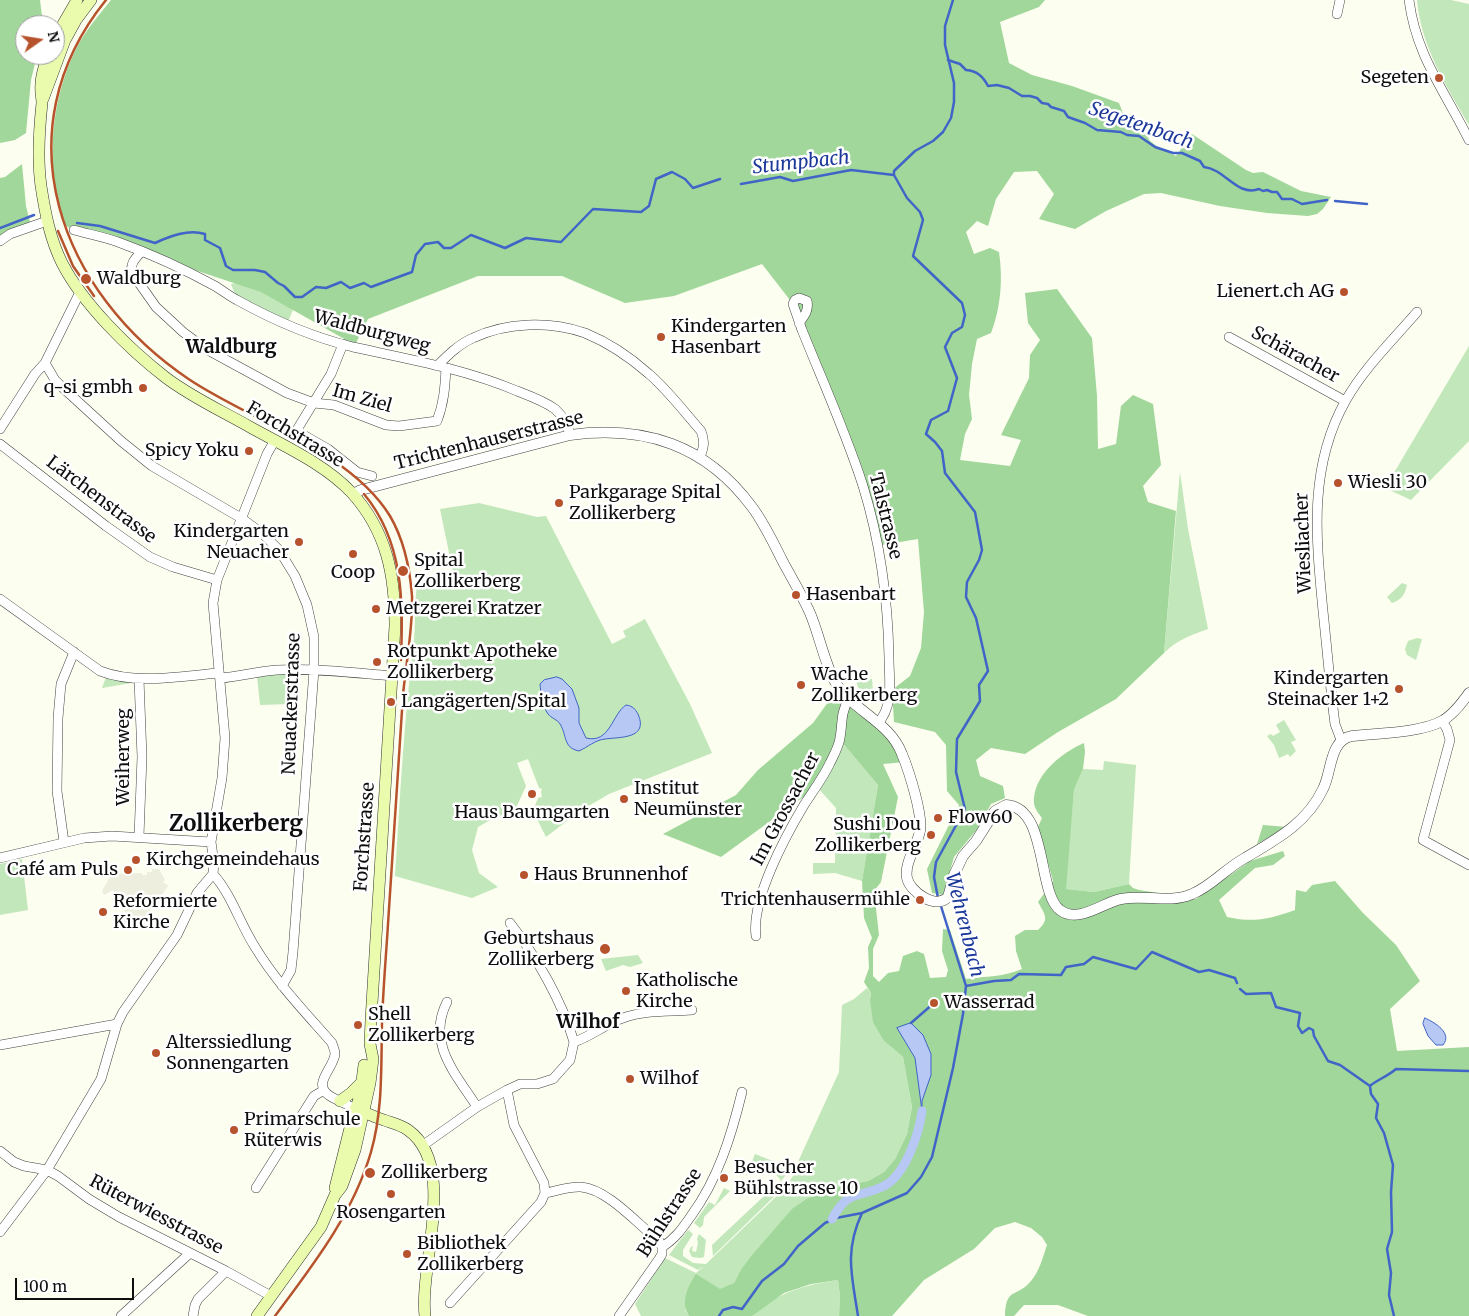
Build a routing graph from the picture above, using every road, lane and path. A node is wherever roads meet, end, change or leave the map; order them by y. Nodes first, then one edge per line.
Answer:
1 (77, 0) edge
2 (91, 0) edge
3 (1340, 0) edge
4 (1409, 0) edge
5 (1337, 14) dead end
6 (65, 21) edge
7 (45, 65) edge
8 (42, 101) junction
9 (1469, 140) edge
10 (47, 221) junction
11 (74, 230) dead end
12 (0, 240) edge
13 (141, 252) junction
14 (80, 292) junction
15 (1417, 312) dead end
16 (799, 323) dead end
17 (1229, 336) dead end
18 (343, 344) junction
19 (45, 363) junction
20 (441, 367) junction
21 (1345, 401) junction
22 (314, 403) junction
23 (0, 429) edge
24 (570, 435) junction
25 (275, 440) junction
26 (0, 444) edge
27 (700, 457) junction
28 (372, 476) dead end
29 (353, 494) junction
30 (241, 518) junction
31 (217, 580) junction
32 (1, 602) edge
33 (74, 652) junction
34 (314, 670) junction
35 (220, 676) junction
36 (393, 676) junction
37 (139, 679) junction
38 (1469, 693) edge
39 (849, 698) junction
40 (1442, 721) junction
41 (878, 723) junction
42 (1341, 740) junction
43 (139, 836) junction
44 (64, 842) junction
45 (211, 842) junction
46 (0, 858) edge
47 (1469, 865) edge
48 (212, 874) junction
49 (510, 923) dead end
50 (756, 936) dead end
51 (282, 986) junction
52 (448, 1002) dead end
53 (692, 1010) dead end
54 (117, 1024) junction
55 (574, 1042) junction
56 (370, 1044) junction
57 (0, 1045) edge
58 (362, 1082) junction
59 (324, 1090) junction
60 (507, 1090) junction
61 (742, 1092) dead end
62 (340, 1101) junction
63 (477, 1107) junction
64 (360, 1110) junction
65 (422, 1146) junction
66 (0, 1151) edge
67 (47, 1170) junction
68 (256, 1188) dead end
69 (546, 1192) junction
70 (0, 1232) edge
71 (662, 1247) junction
72 (190, 1253) junction
73 (226, 1271) junction
74 (271, 1296) junction
75 (450, 1303) dead end
76 (120, 1316) edge
77 (193, 1316) edge
78 (257, 1316) edge
79 (425, 1316) edge
80 (619, 1316) edge

1 - 6 main road
2 - 8 main road, Forchstrasse
3 - 5 street
4 - 9 street
7 - 8 main road, Forchstrasse
8 - 10 main road, Forchstrasse
10 - 12 street
10 - 14 main road, Forchstrasse
11 - 13 street, Waldburgweg
13 - 18 street, Waldburgweg
13 - 22 street, Im Ziel
14 - 19 street
14 - 25 main road, Forchstrasse
15 - 21 street, Wiesliacher
16 - 41 street, Talstrasse
17 - 21 street, Schäracher
18 - 20 street, Waldburgweg
18 - 22 street, Im Ziel
19 - 23 street
19 - 30 street, Neuackerstrasse
20 - 22 street, Im Ziel
20 - 24 street, Waldburgweg
20 - 27 street
21 - 42 street, Wiesliacher
22 - 28 street, Im Ziel
24 - 27 street, Trichtenhauserstrasse
24 - 29 street, Trichtenhauserstrasse
25 - 29 main road, Forchstrasse
25 - 30 street
26 - 31 street, Lärchenstrasse
27 - 39 street, Trichtenhauserstrasse
29 - 36 main road, Forchstrasse
30 - 31 street
30 - 34 street, Neuackerstrasse
31 - 35 street
32 - 33 street
33 - 37 street
33 - 44 street
34 - 35 street
34 - 36 street
34 - 51 street, Neuackerstrasse
35 - 37 street
35 - 45 street
36 - 56 main road, Forchstrasse
37 - 43 street, Weiherweg
38 - 40 street
39 - 41 street, Trichtenhauserstrasse
39 - 50 street, Im Grossacher
40 - 42 street
40 - 47 street
41 - 42 street, Trichtenhauserstrasse
43 - 44 street
43 - 45 street
44 - 46 street
45 - 48 street
48 - 51 street
48 - 54 street
49 - 55 street
51 - 59 street
52 - 63 street
53 - 55 street
54 - 57 street
54 - 67 street
55 - 60 street
56 - 58 main road, Forchstrasse
56 - 64 main road, Forchstrasse
58 - 62 main road
58 - 64 main road, Forchstrasse
59 - 62 street
59 - 68 street
60 - 63 street
60 - 69 street
61 - 71 street, Bühlstrasse
62 - 64 street
63 - 65 street
64 - 65 main road
64 - 74 main road, Forchstrasse
65 - 79 main road
66 - 67 street, Rüterwiesstrasse
67 - 70 street
67 - 72 street, Rüterwiesstrasse
69 - 71 street
69 - 75 street
71 - 80 street, Bühlstrasse
72 - 73 street, Rüterwiesstrasse
72 - 76 street
73 - 74 street, Rüterwiesstrasse
73 - 77 street
74 - 78 main road, Forchstrasse

